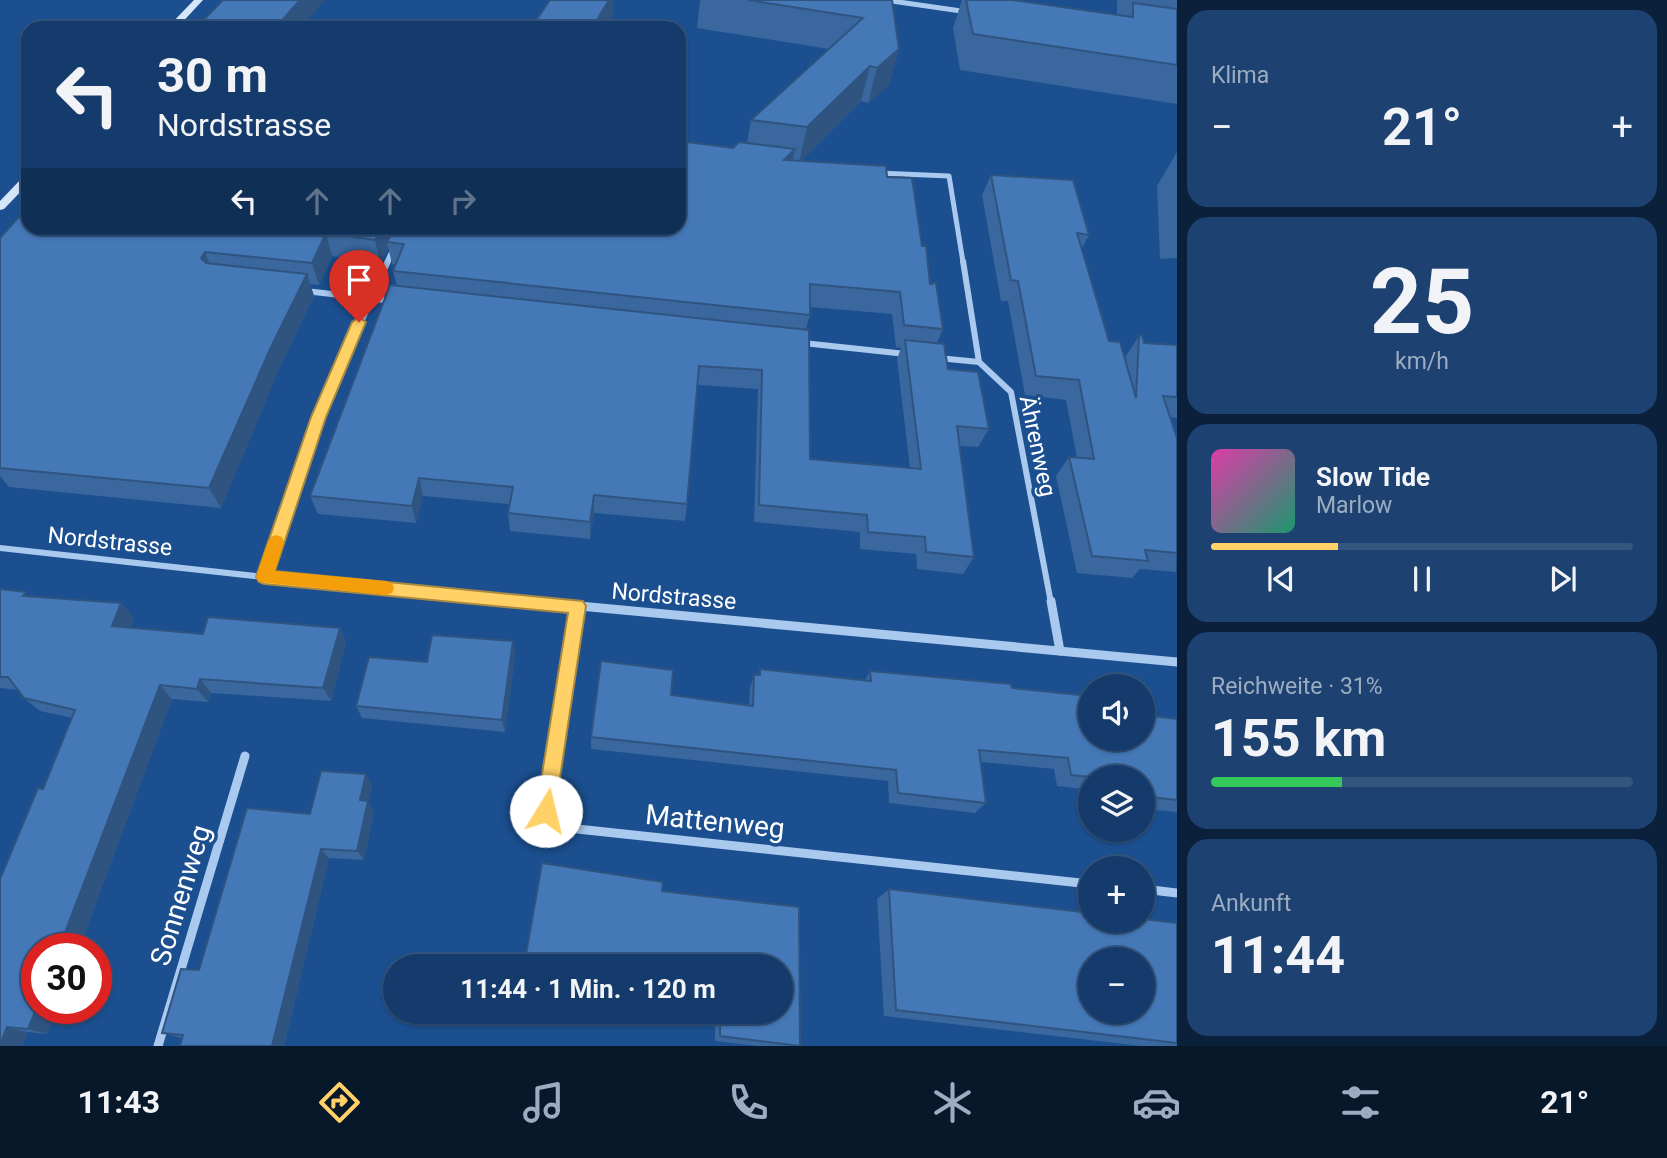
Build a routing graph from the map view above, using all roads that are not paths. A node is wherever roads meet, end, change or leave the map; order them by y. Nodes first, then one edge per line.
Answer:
1 (199, 0) edge
2 (885, 0) edge
3 (979, 14) edge
4 (179, 21) edge
5 (867, 172) edge
6 (21, 185) edge
7 (0, 207) edge
8 (397, 239) edge
9 (292, 289) edge
10 (369, 298) junction
11 (397, 301) edge
12 (799, 343) edge
13 (910, 355) edge
14 (924, 356) edge
15 (979, 362) junction
16 (0, 548) edge
17 (264, 577) junction
18 (577, 606) junction
19 (1060, 651) junction
20 (1177, 662) edge
21 (245, 756) dead end
22 (1078, 883) edge
23 (1155, 890) edge
24 (1177, 893) edge
25 (158, 1046) edge

1 - 4 main road
2 - 3 street
5 - 15 street
6 - 7 main road
8 - 10 street
9 - 10 street
10 - 11 street
10 - 17 street
12 - 13 street
14 - 15 street
15 - 19 street, Ährenweg
16 - 17 street, Nordstrasse
17 - 18 street, Nordstrasse
18 - 19 street, Nordstrasse
18 - 22 street, Mattenweg
19 - 20 street, Nordstrasse
21 - 25 street, Sonnenweg
23 - 24 street

